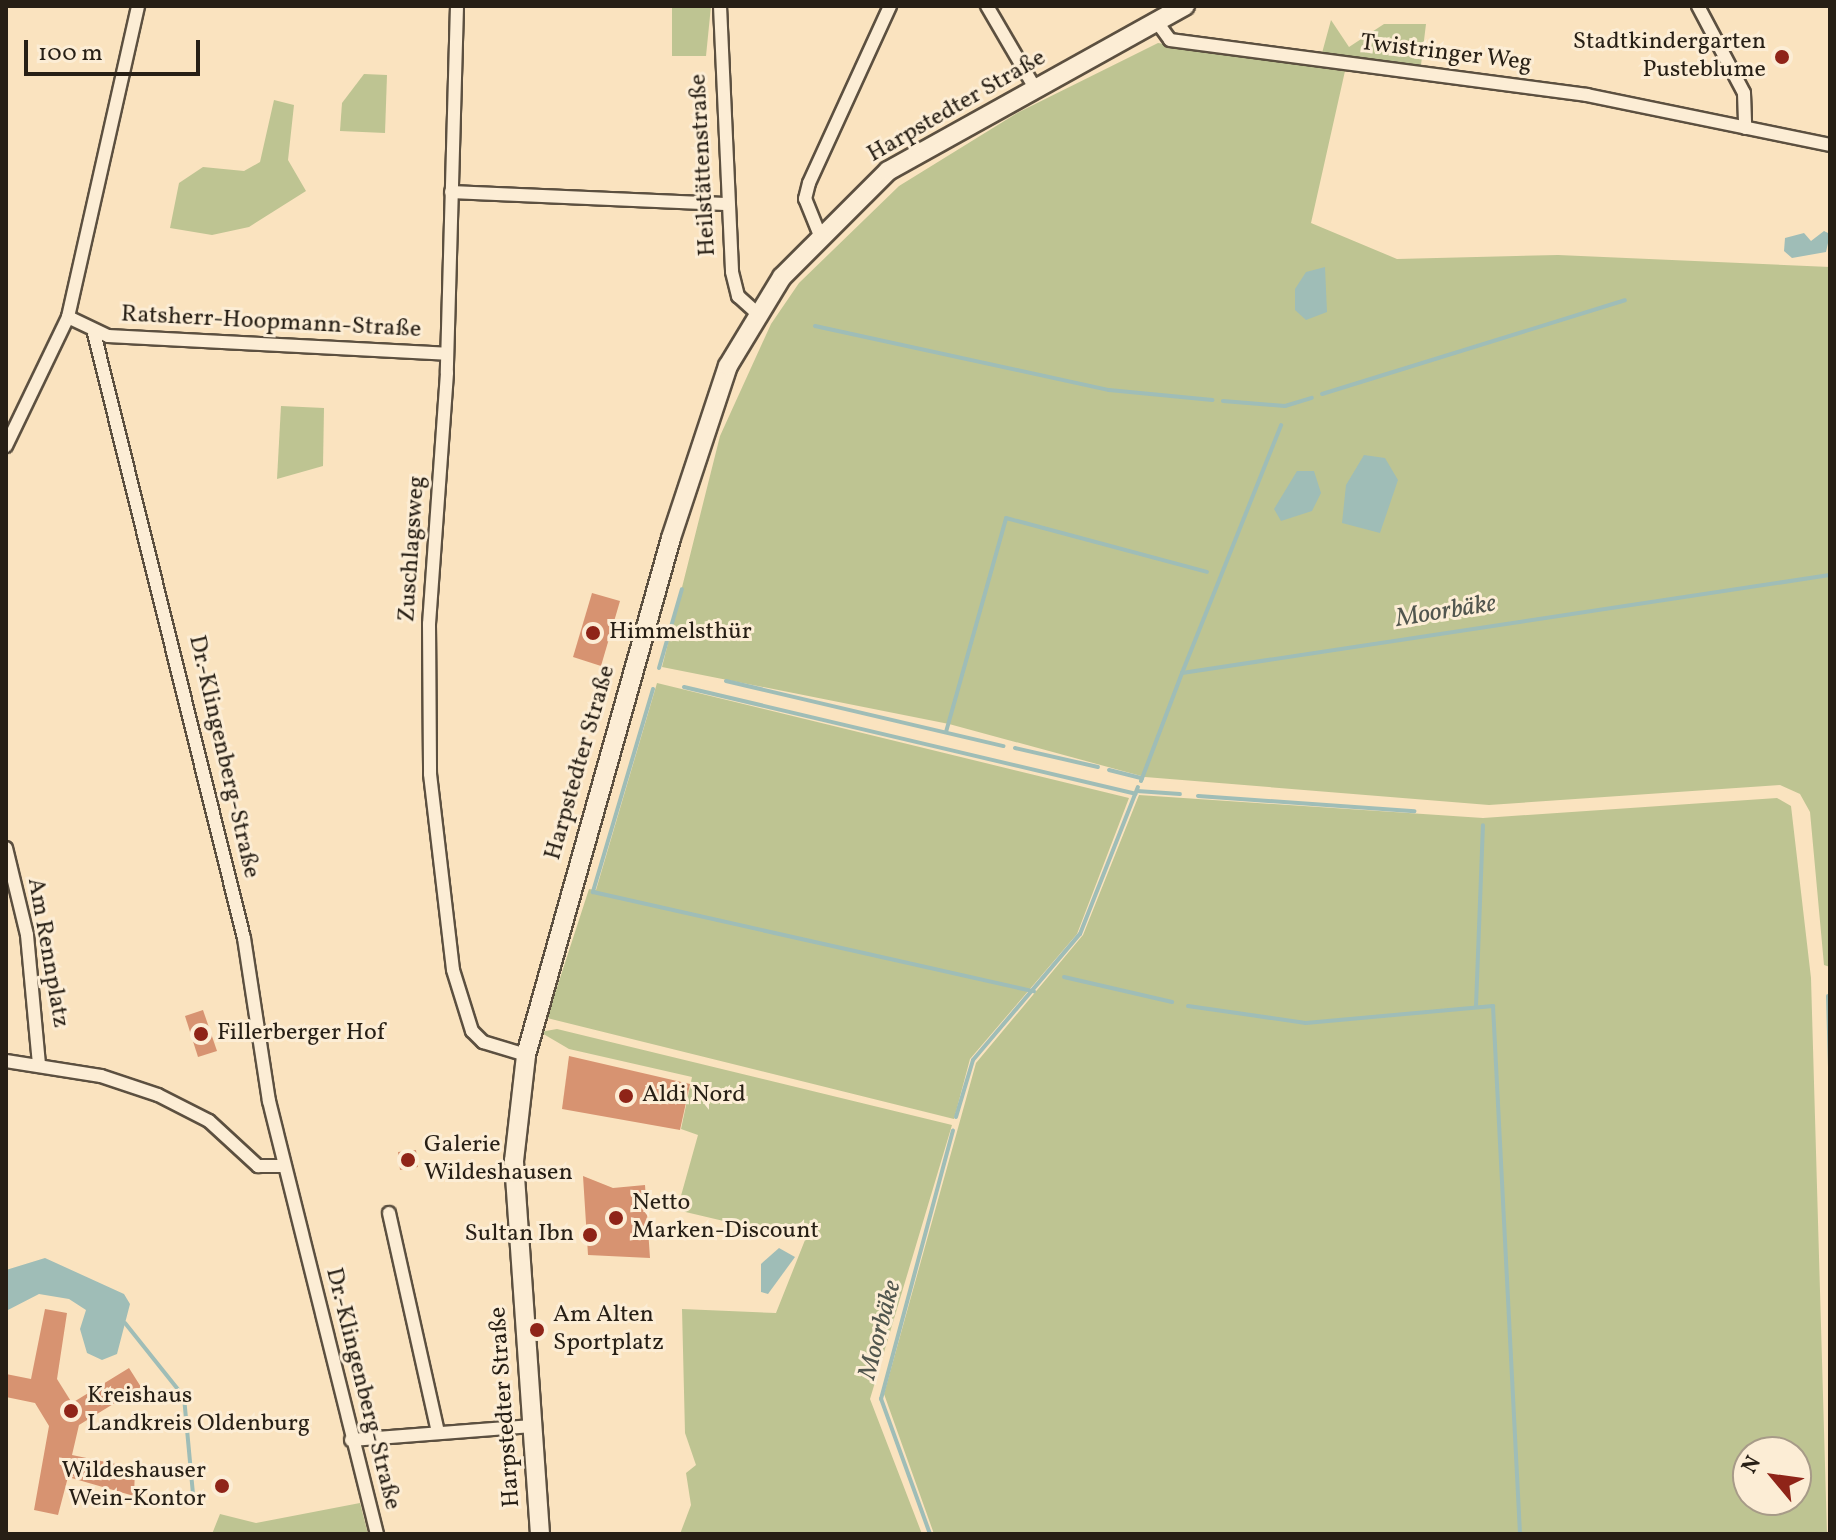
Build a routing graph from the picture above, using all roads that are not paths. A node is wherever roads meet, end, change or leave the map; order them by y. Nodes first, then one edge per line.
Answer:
1 (138, 6) edge
2 (457, 6) edge
3 (720, 6) edge
4 (890, 6) edge
5 (987, 6) edge
6 (1185, 6) edge
7 (1698, 6) edge
8 (1157, 22) junction
9 (1035, 88) junction
10 (1745, 128) junction
11 (1830, 145) edge
12 (451, 192) junction
13 (725, 204) junction
14 (819, 233) junction
15 (757, 313) junction
16 (68, 317) junction
17 (94, 333) junction
18 (447, 354) junction
19 (6, 446) edge
20 (6, 848) edge
21 (526, 1055) junction
22 (6, 1061) edge
23 (39, 1065) junction
24 (283, 1166) junction
25 (389, 1213) dead end
26 (532, 1426) junction
27 (438, 1432) junction
28 (351, 1440) junction
29 (377, 1534) edge
30 (540, 1534) edge

1 - 16 street
2 - 12 street, Zuschlagsweg
3 - 13 street, Heilstättenstraße
4 - 14 street
5 - 9 street
6 - 8 main road, Harpstedter Straße
7 - 10 street
8 - 9 main road, Harpstedter Straße
8 - 10 street, Twistringer Weg
9 - 14 main road, Harpstedter Straße
10 - 11 street, Twistringer Weg
12 - 13 street
12 - 18 street, Zuschlagsweg
13 - 15 street, Heilstättenstraße
14 - 15 main road, Harpstedter Straße
15 - 21 main road, Harpstedter Straße
16 - 17 street
16 - 19 street
17 - 18 street, Ratsherr-Hoopmann-Straße
17 - 24 street, Dr.-Klingenberg-Straße
18 - 21 street, Zuschlagsweg
20 - 23 street, Am Rennplatz
21 - 26 main road, Harpstedter Straße
22 - 23 street
23 - 24 street
24 - 28 street, Dr.-Klingenberg-Straße
25 - 27 street
26 - 27 street
26 - 30 main road, Harpstedter Straße
27 - 28 street
28 - 29 street, Dr.-Klingenberg-Straße

